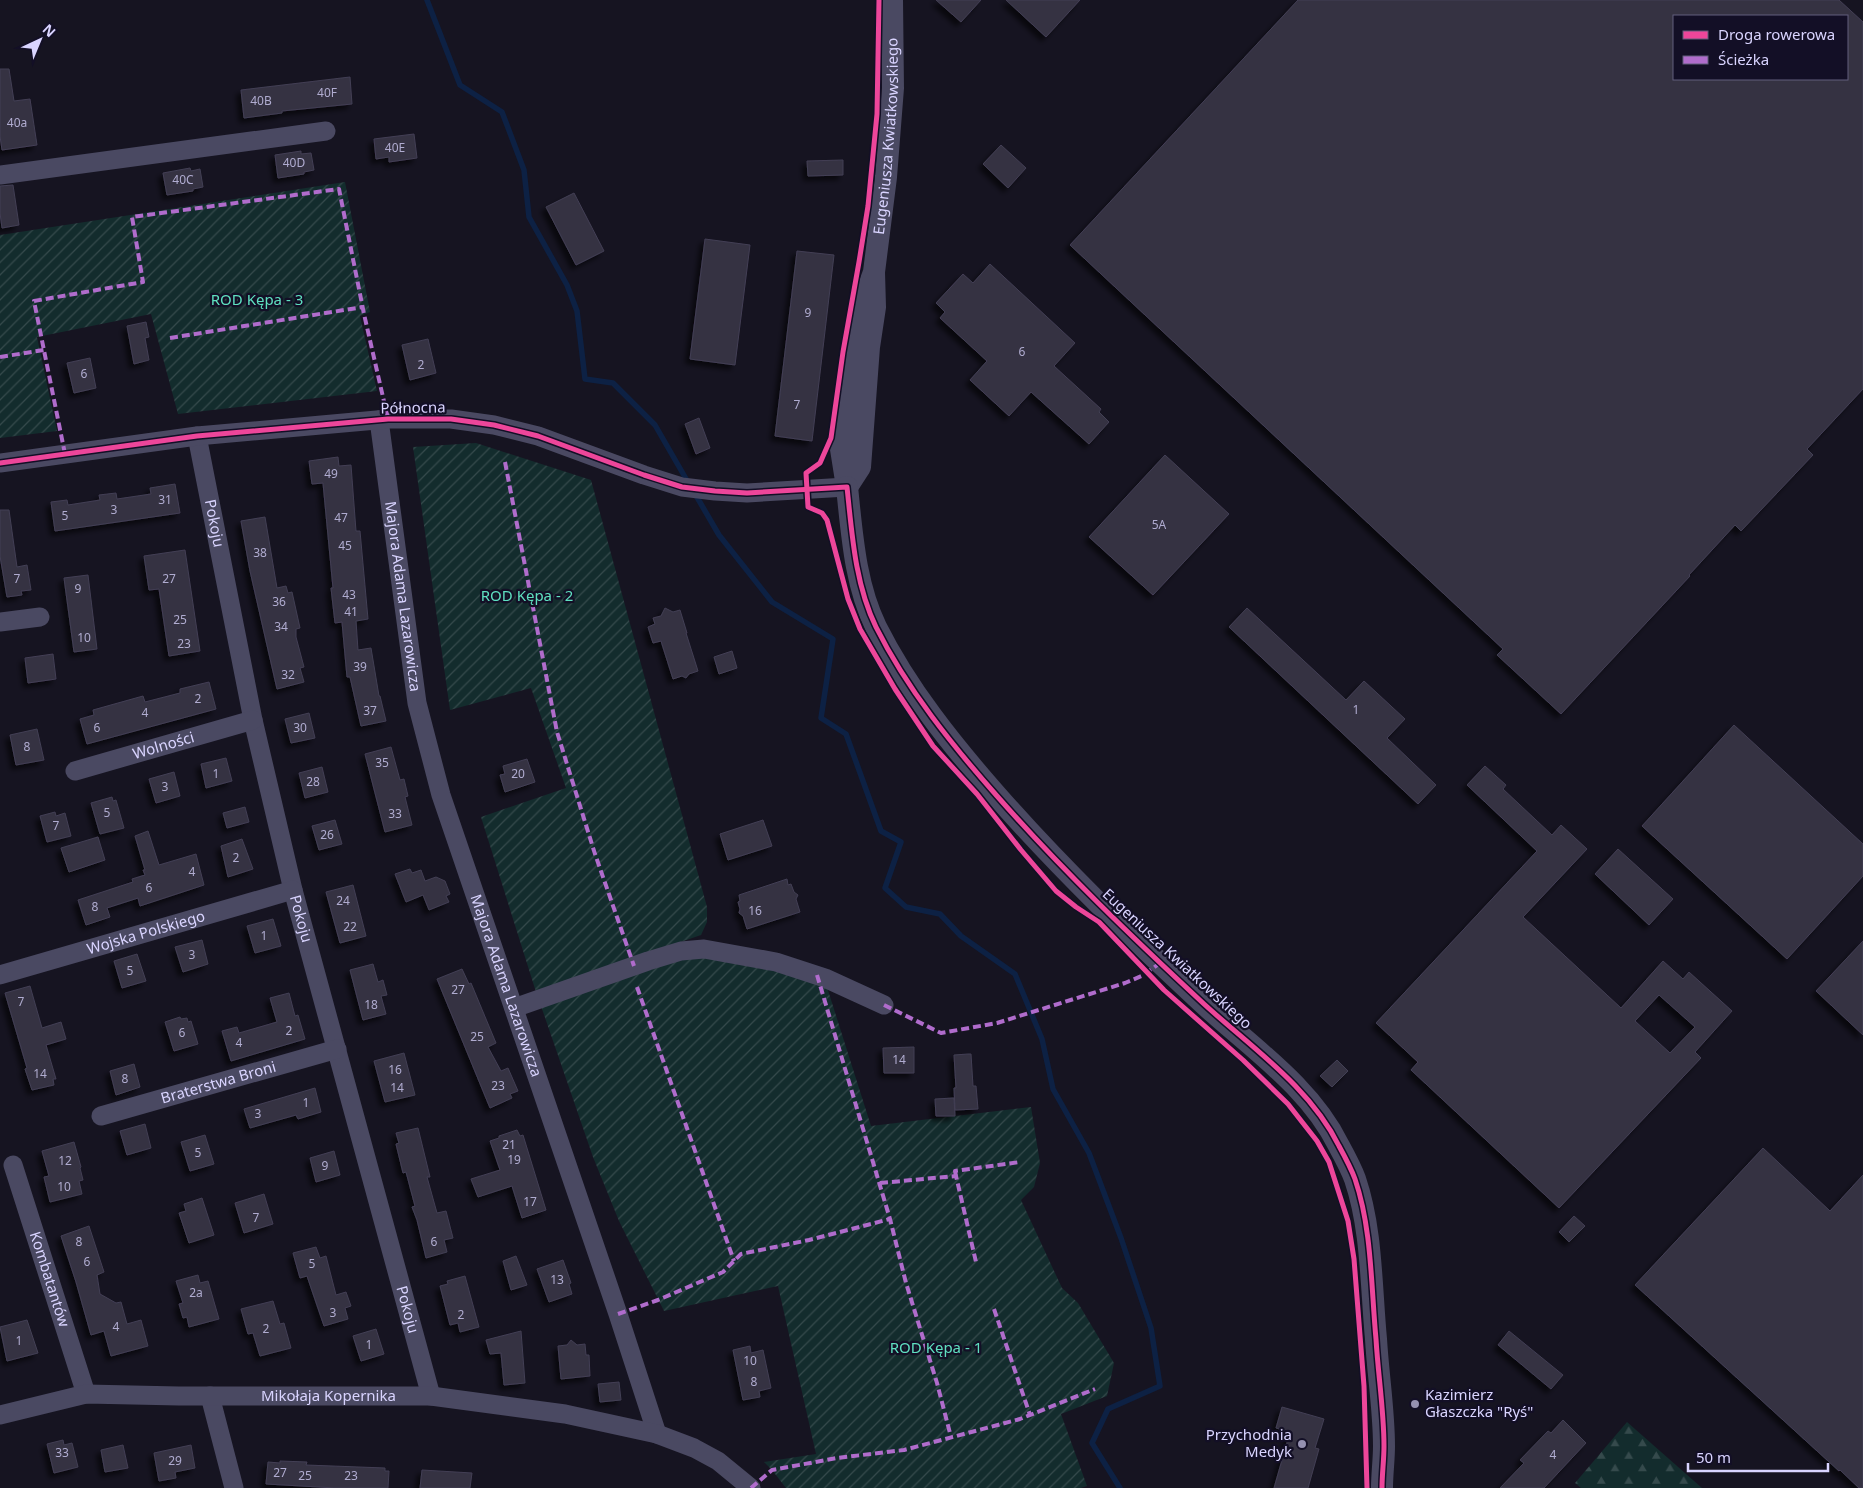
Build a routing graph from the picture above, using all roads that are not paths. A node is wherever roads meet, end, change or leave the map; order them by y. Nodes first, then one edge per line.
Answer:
1 (892, 0) edge
2 (326, 131) dead end
3 (0, 175) edge
4 (379, 420) junction
5 (197, 436) junction
6 (0, 463) edge
7 (848, 487) junction
8 (40, 617) dead end
9 (0, 622) edge
10 (252, 720) junction
11 (75, 771) dead end
12 (293, 890) junction
13 (0, 975) edge
14 (884, 1005) dead end
15 (514, 1008) junction
16 (337, 1049) junction
17 (101, 1116) dead end
18 (13, 1166) dead end
19 (86, 1394) junction
20 (210, 1396) junction
21 (430, 1396) junction
22 (0, 1415) edge
23 (657, 1434) junction
24 (234, 1488) edge
25 (751, 1488) edge
26 (1382, 1488) edge

1 - 7 street, Eugeniusza Kwiatkowskiego
2 - 3 street
4 - 5 street, Północna
4 - 7 street, Północna
4 - 15 street, Majora Adama Lazarowicza
5 - 6 street, Północna
5 - 10 street, Pokoju
7 - 26 street, Eugeniusza Kwiatkowskiego
8 - 9 street
10 - 11 street, Wolności
10 - 12 street, Pokoju
12 - 13 street, Wojska Polskiego
12 - 16 street, Pokoju
14 - 15 street
15 - 23 street, Majora Adama Lazarowicza
16 - 17 street, Braterstwa Broni
16 - 21 street, Pokoju
18 - 19 street, Kombatantów
19 - 20 street, Mikołaja Kopernika
19 - 22 street, Mikołaja Kopernika
20 - 21 street, Mikołaja Kopernika
20 - 24 street
21 - 23 street, Mikołaja Kopernika
23 - 25 street

